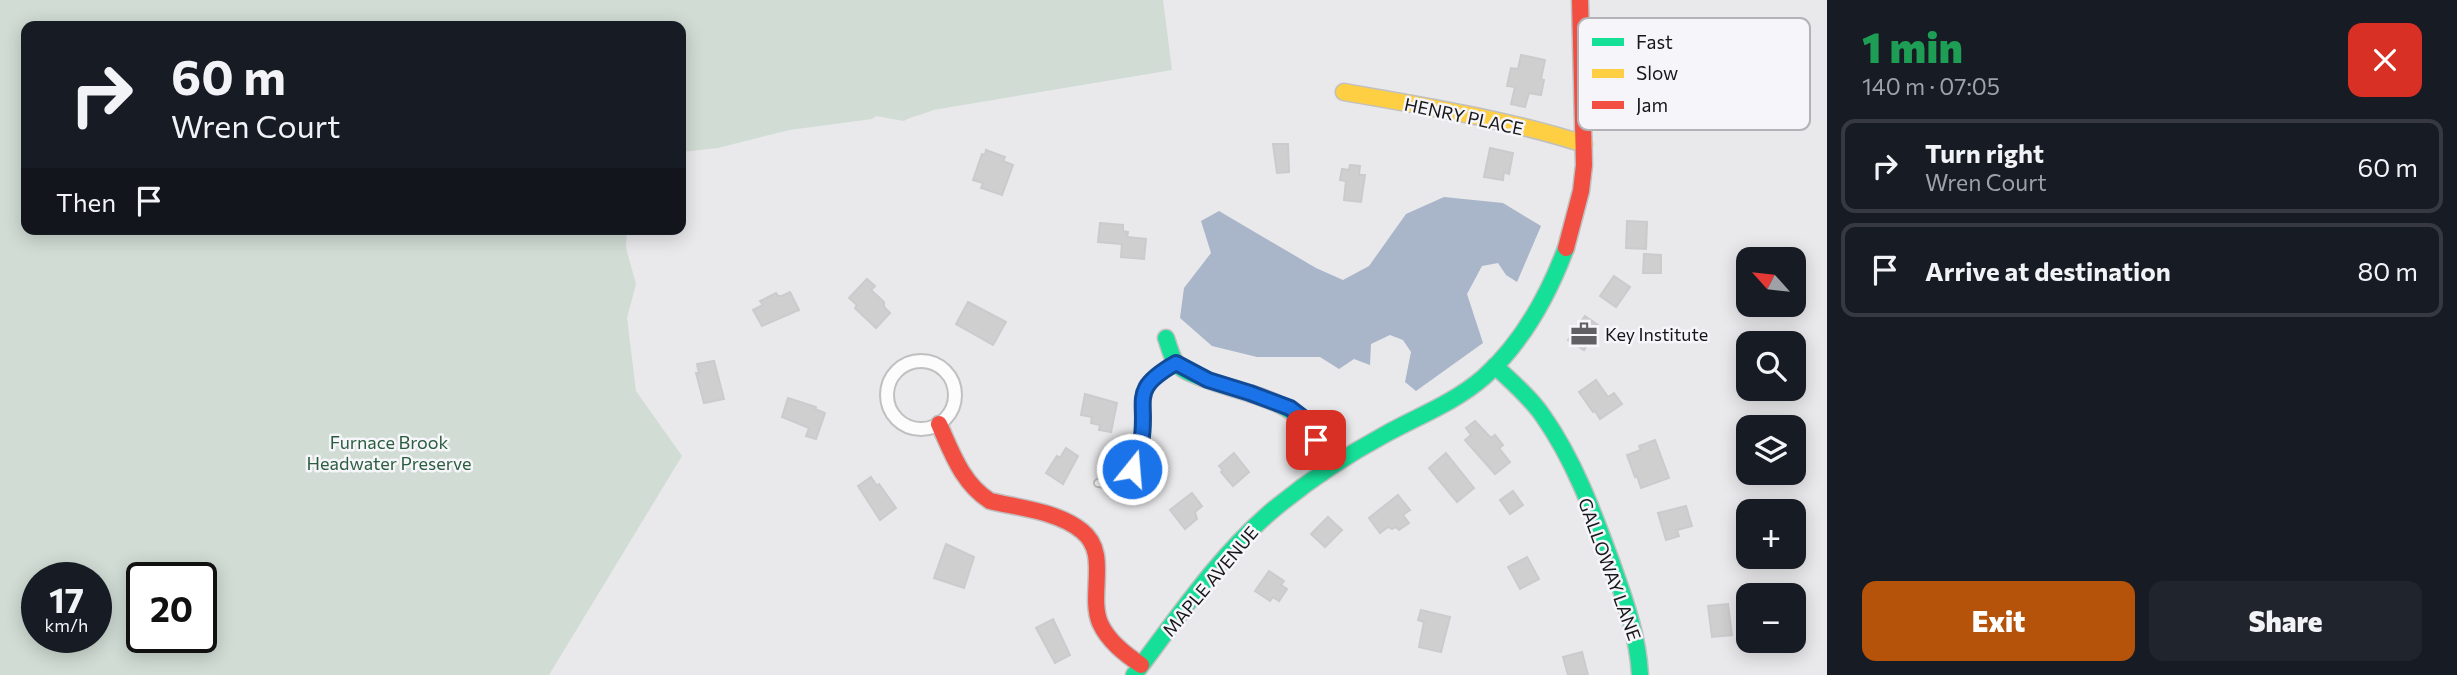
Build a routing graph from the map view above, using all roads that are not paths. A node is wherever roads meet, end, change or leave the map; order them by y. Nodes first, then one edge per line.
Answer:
1 (1580, 0) edge
2 (1581, 18) edge
3 (1344, 92) dead end
4 (1584, 130) edge
5 (1584, 144) junction
6 (1166, 338) dead end
7 (1176, 363) junction
8 (1495, 366) junction
9 (939, 424) junction
10 (1322, 473) junction
11 (1098, 483) dead end
12 (1138, 670) edge
13 (1640, 675) edge

1 - 2 street, MAPLE AVENUE
3 - 5 street, HENRY PLACE
4 - 5 street, MAPLE AVENUE
5 - 8 street, MAPLE AVENUE
6 - 7 street
7 - 10 street
7 - 11 lane
8 - 10 street, MAPLE AVENUE
8 - 13 street, GALLOWAY LANE
9 - 9 street
9 - 12 street
10 - 12 street, MAPLE AVENUE

